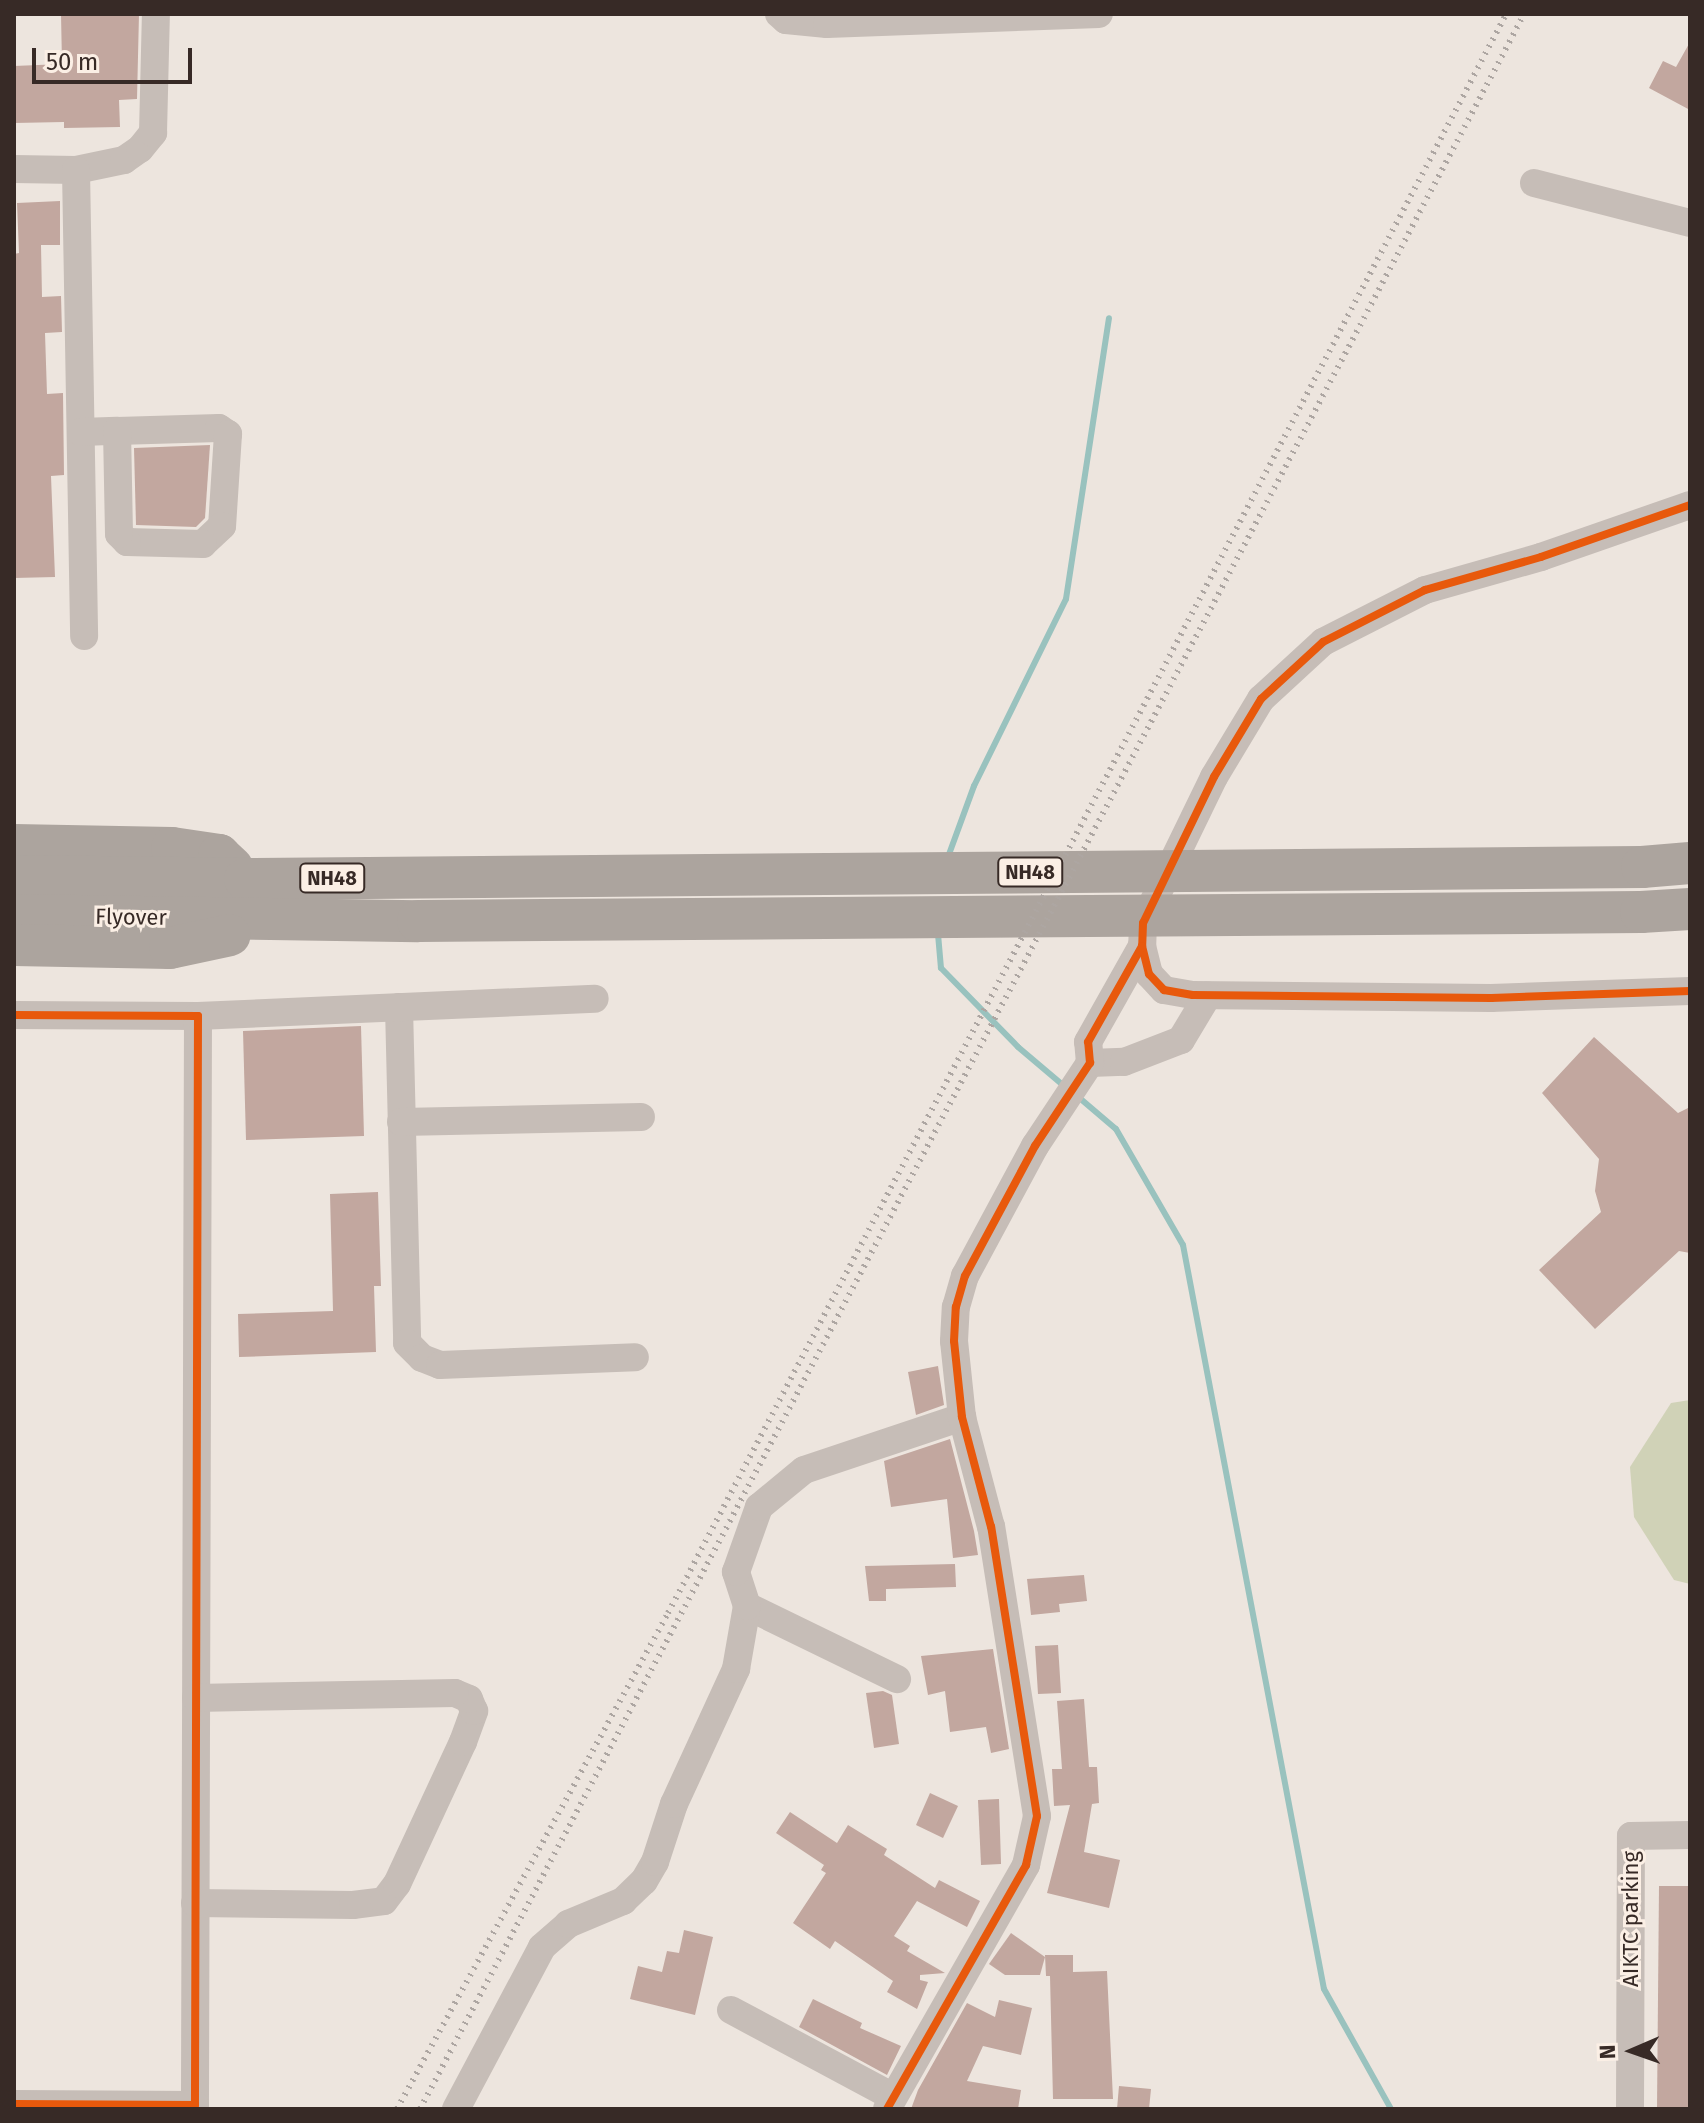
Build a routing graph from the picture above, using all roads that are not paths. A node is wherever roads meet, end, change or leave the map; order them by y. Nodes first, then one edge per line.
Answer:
1 (156, 14) edge
2 (779, 14) edge
3 (1099, 14) edge
4 (14, 169) edge
5 (76, 170) junction
6 (1534, 183) dead end
7 (1690, 223) edge
8 (117, 431) junction
9 (81, 432) junction
10 (1690, 505) edge
11 (84, 636) dead end
12 (14, 845) edge
13 (1690, 863) edge
14 (14, 876) edge
15 (171, 898) junction
16 (247, 898) junction
17 (1690, 909) edge
18 (14, 915) edge
19 (14, 945) edge
20 (1142, 946) junction
21 (1690, 991) edge
22 (1208, 995) junction
23 (595, 999) dead end
24 (399, 1007) junction
25 (14, 1015) edge
26 (198, 1016) junction
27 (1087, 1066) junction
28 (641, 1117) dead end
29 (401, 1122) junction
30 (635, 1357) dead end
31 (962, 1417) junction
32 (747, 1606) junction
33 (897, 1679) dead end
34 (196, 1698) junction
35 (1690, 1835) edge
36 (195, 1903) junction
37 (731, 2010) dead end
38 (890, 2103) edge
39 (14, 2104) edge
40 (196, 2107) edge
41 (457, 2109) edge
42 (1630, 2109) edge

1 - 5 street
2 - 3 street
4 - 5 street
5 - 9 street
6 - 7 street
8 - 8 street
8 - 9 street
9 - 11 street
10 - 20 street
12 - 16 highway
13 - 16 highway, NH48
14 - 15 highway, Flyover / NH48
15 - 16 highway, Flyover / NH48
15 - 18 highway, Flyover / NH48
16 - 17 highway, NH48
16 - 19 highway
20 - 22 street
20 - 27 street
21 - 22 street
22 - 27 street
23 - 24 street
24 - 26 street
24 - 29 street
25 - 26 street
26 - 34 street
27 - 31 street
28 - 29 street
29 - 30 street
31 - 32 street
31 - 38 street
32 - 33 street
32 - 41 street
34 - 36 street
34 - 36 street
35 - 42 street, AIKTC parking
36 - 40 street
37 - 38 street
39 - 40 street

